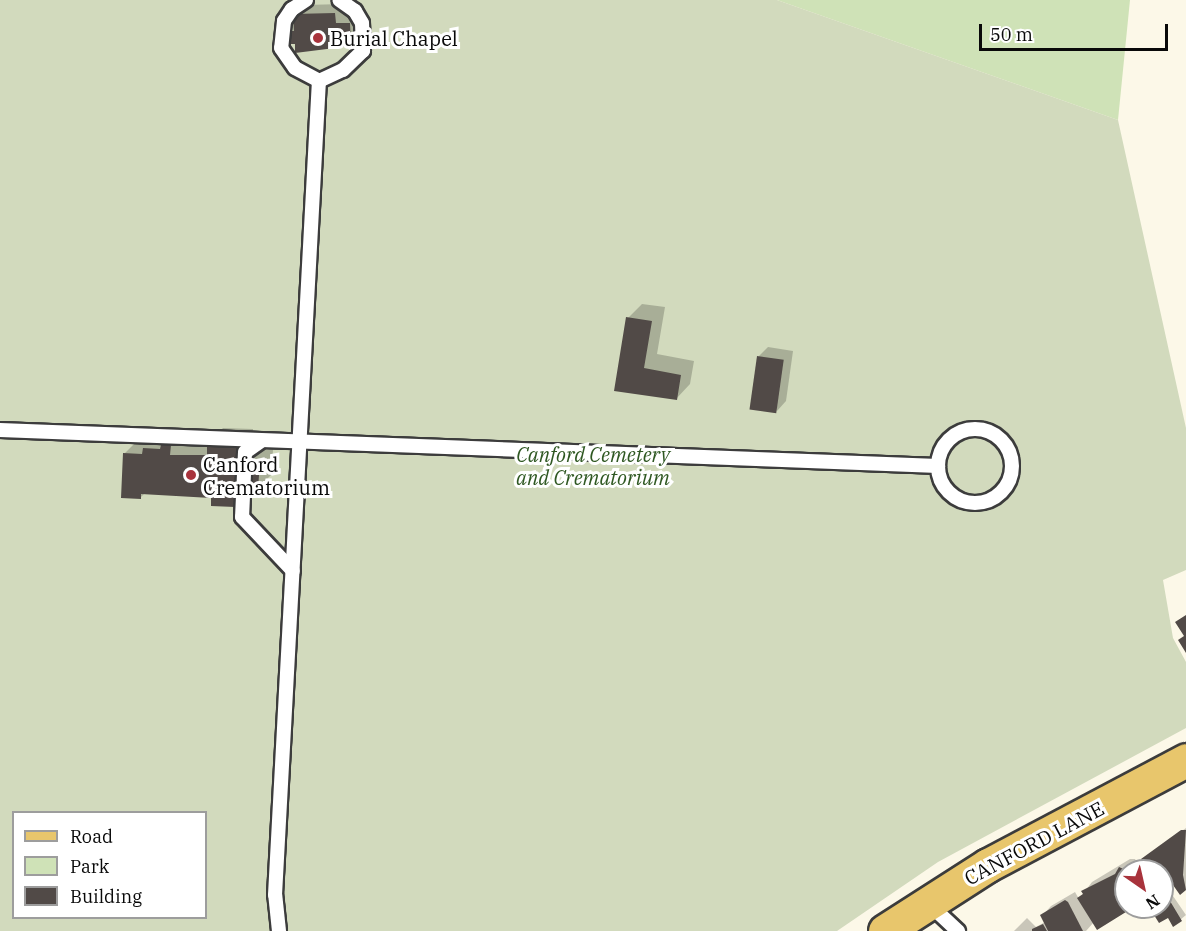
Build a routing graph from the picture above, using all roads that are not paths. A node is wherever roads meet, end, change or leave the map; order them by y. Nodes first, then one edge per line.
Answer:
1 (306, 0) edge
2 (339, 0) edge
3 (319, 81) junction
4 (0, 430) edge
5 (261, 441) junction
6 (300, 443) junction
7 (938, 465) junction
8 (293, 571) junction
9 (1186, 760) edge
10 (927, 902) junction
11 (279, 931) edge
12 (885, 931) edge
13 (958, 931) edge

1 - 3 lane
2 - 3 lane
3 - 6 lane
4 - 5 lane
5 - 6 lane
5 - 8 lane
6 - 7 lane
6 - 8 lane
7 - 7 lane
8 - 11 lane
9 - 10 main road, CANFORD LANE
10 - 12 main road, CANFORD LANE
10 - 13 lane

